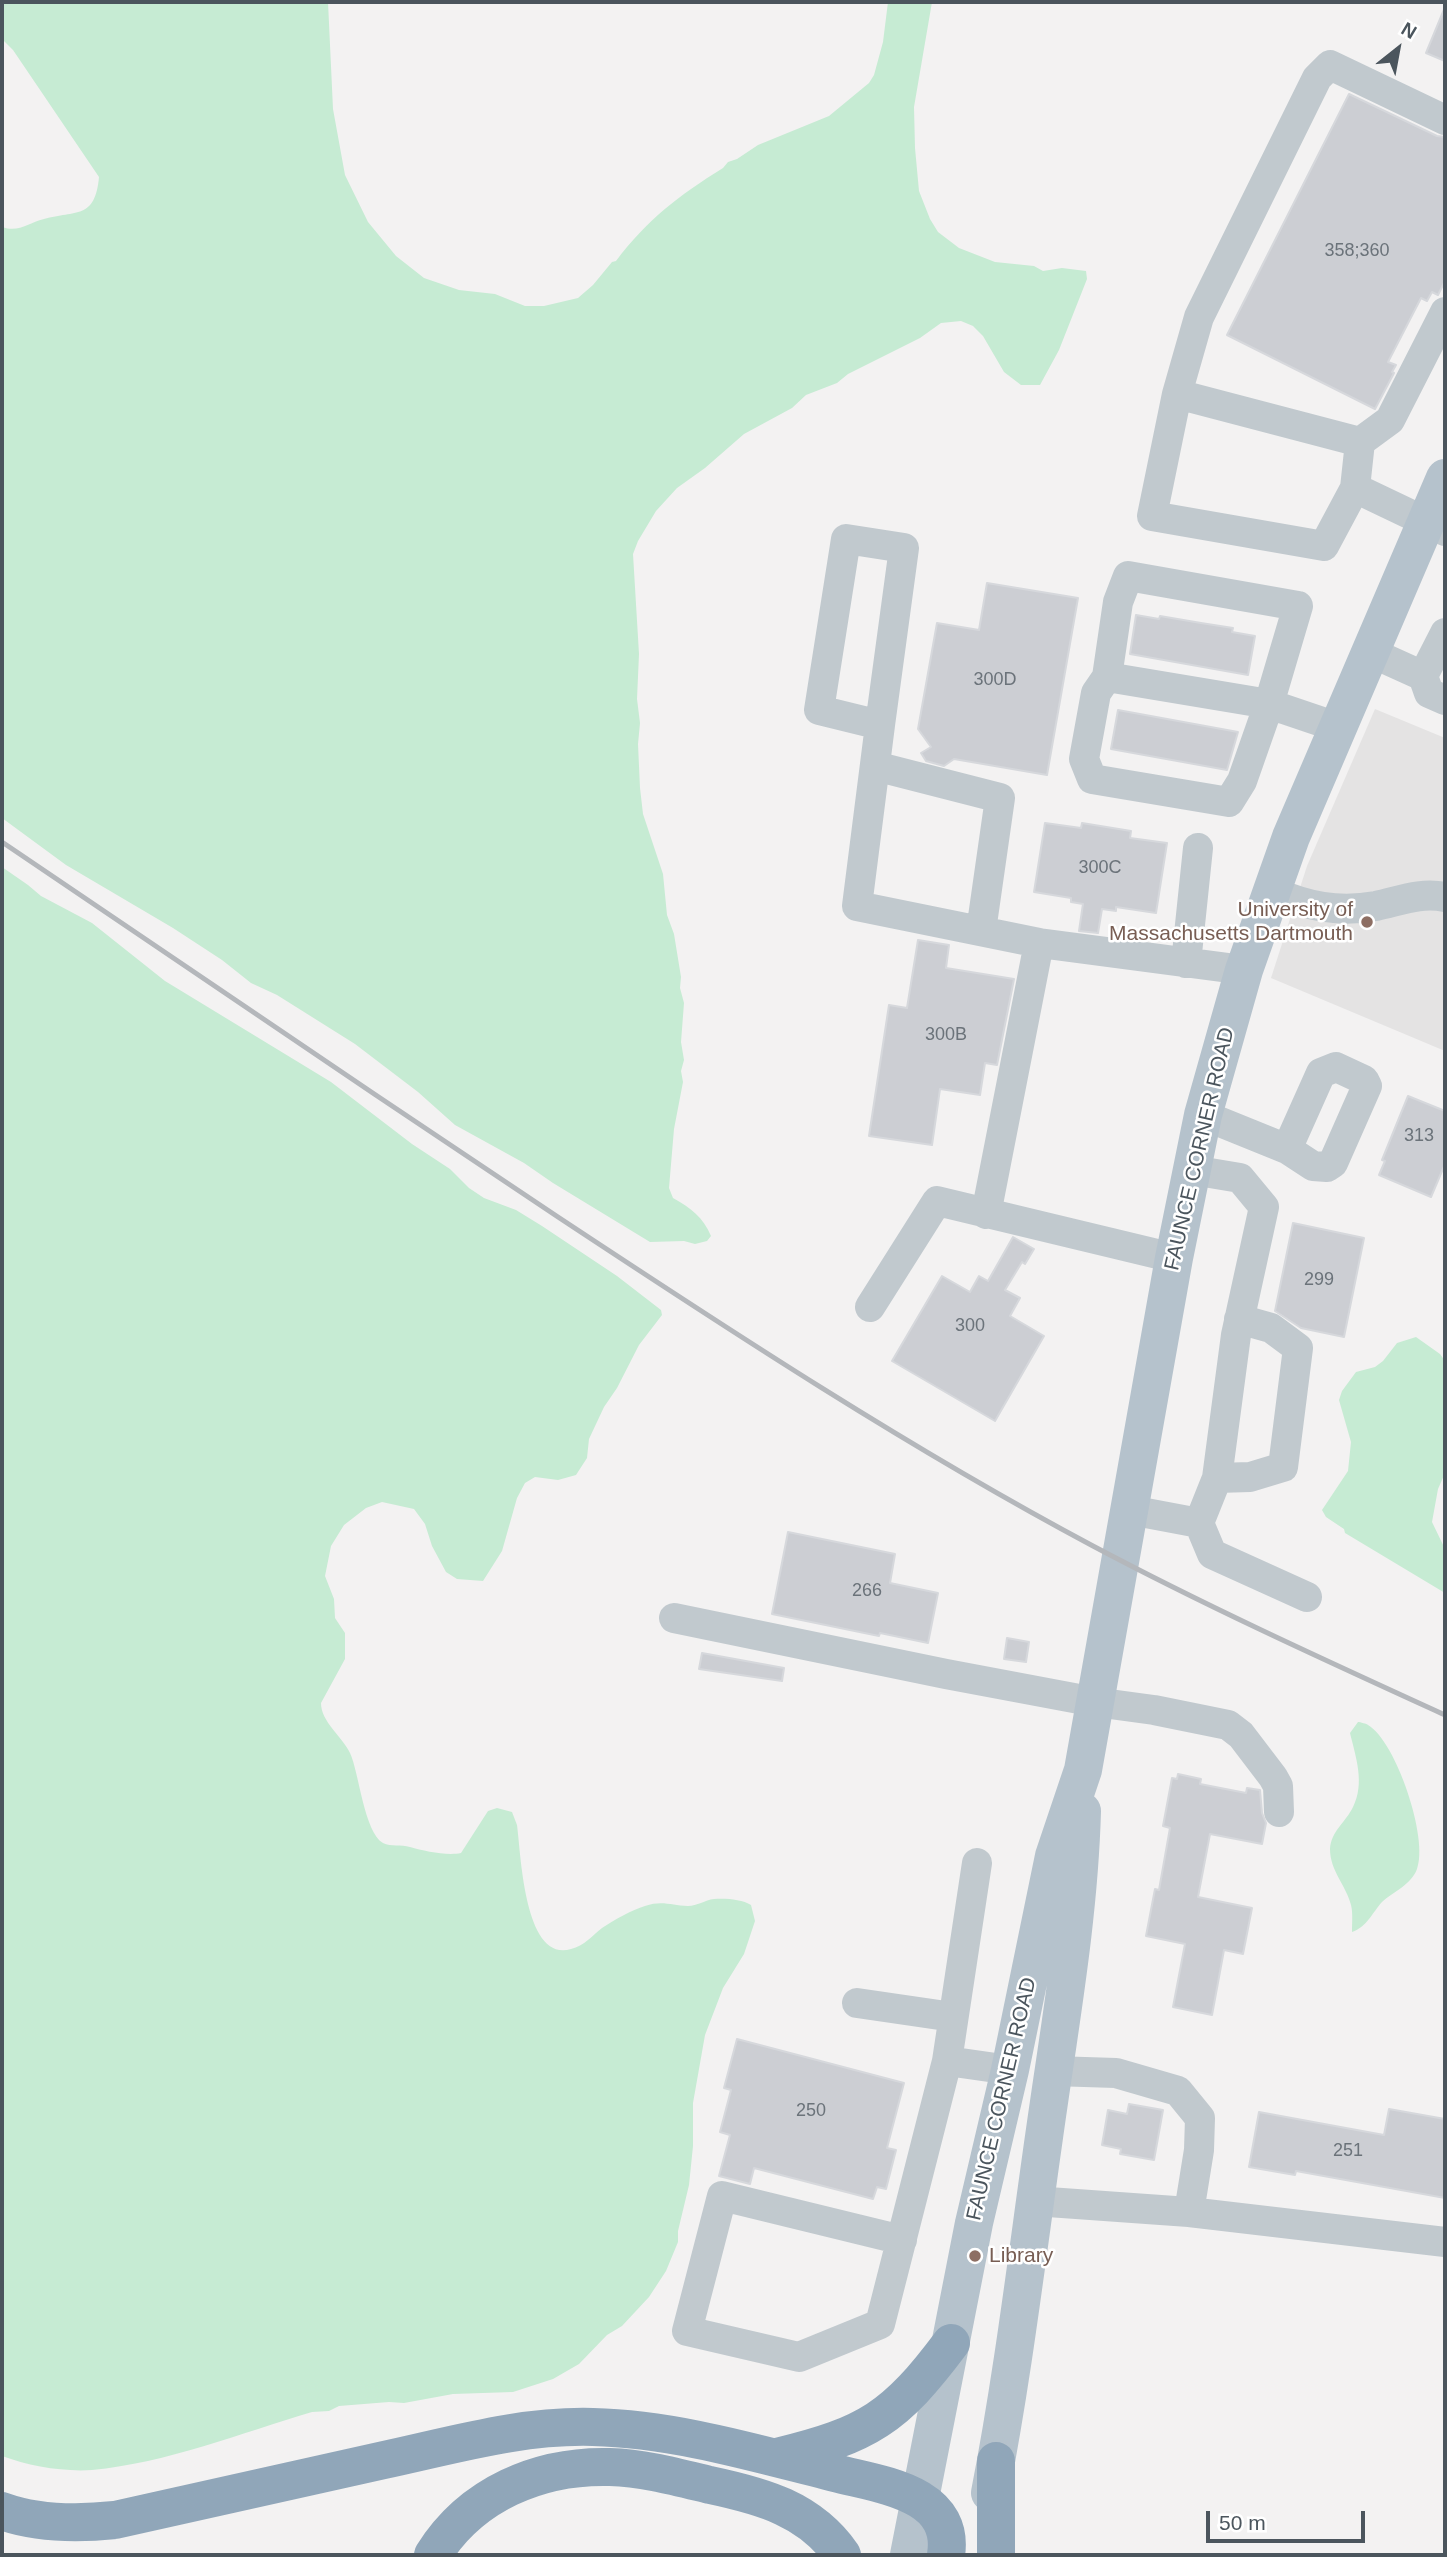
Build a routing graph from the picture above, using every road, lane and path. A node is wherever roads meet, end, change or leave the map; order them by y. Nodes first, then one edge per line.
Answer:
1 (1445, 120) edge
2 (1445, 313) edge
3 (1177, 394) junction
4 (1360, 442) junction
5 (1445, 478) edge
6 (1355, 488) junction
7 (1435, 527) edge
8 (1445, 633) edge
9 (1370, 652) junction
10 (1423, 676) junction
11 (1107, 677) junction
12 (1445, 700) edge
13 (1269, 704) junction
14 (880, 724) junction
15 (1336, 727) junction
16 (875, 766) junction
17 (1198, 848) dead end
18 (1271, 891) junction
19 (1445, 897) edge
20 (981, 932) junction
21 (1039, 943) junction
22 (1186, 963) junction
23 (1244, 970) junction
24 (1203, 1115) junction
25 (1287, 1149) dead end
26 (1192, 1170) junction
27 (986, 1214) junction
28 (1174, 1258) junction
29 (870, 1307) dead end
30 (1239, 1319) junction
31 (1217, 1478) junction
32 (1130, 1510) junction
33 (1199, 1523) junction
34 (1307, 1597) dead end
35 (674, 1618) dead end
36 (1095, 1702) junction
37 (1083, 1770) junction
38 (1279, 1812) dead end
39 (977, 1863) dead end
40 (857, 2003) dead end
41 (953, 2017) junction
42 (947, 2061) junction
43 (1010, 2070) junction
44 (1053, 2071) junction
45 (1034, 2201) junction
46 (1189, 2212) junction
47 (902, 2240) junction
48 (1445, 2242) edge
49 (951, 2343) junction
50 (774, 2458) junction
51 (996, 2461) junction
52 (921, 2500) junction
53 (2, 2511) edge
54 (433, 2555) edge
55 (842, 2555) edge
56 (909, 2555) edge
57 (946, 2555) edge
58 (978, 2555) edge
59 (996, 2555) edge

1 - 3 lane
2 - 4 lane
3 - 4 lane
3 - 6 lane
4 - 6 lane
5 - 7 main road, FAUNCE CORNER ROAD
6 - 7 lane
7 - 9 main road, FAUNCE CORNER ROAD
8 - 10 lane
9 - 10 lane
9 - 15 main road, FAUNCE CORNER ROAD
10 - 12 lane
11 - 13 lane
11 - 13 lane
11 - 13 lane
13 - 15 lane
14 - 14 lane
14 - 16 lane
15 - 18 main road, FAUNCE CORNER ROAD
16 - 20 lane
16 - 20 lane
17 - 22 lane
18 - 19 lane
18 - 23 main road, FAUNCE CORNER ROAD
20 - 21 lane
21 - 22 lane
21 - 27 lane
22 - 23 lane
23 - 24 main road, FAUNCE CORNER ROAD
24 - 25 lane
24 - 26 main road, FAUNCE CORNER ROAD
26 - 28 main road, FAUNCE CORNER ROAD
26 - 30 lane
27 - 28 lane
27 - 29 lane
28 - 32 main road, FAUNCE CORNER ROAD
30 - 31 lane
30 - 31 lane
31 - 33 lane
32 - 33 lane
32 - 36 main road, FAUNCE CORNER ROAD
33 - 34 lane
35 - 36 lane
36 - 37 main road, FAUNCE CORNER ROAD
36 - 38 lane
37 - 43 main road, FAUNCE CORNER ROAD
37 - 44 main road, FAUNCE CORNER ROAD
39 - 41 lane
40 - 41 lane
41 - 42 lane
42 - 43 lane
42 - 47 lane
43 - 44 main road
43 - 49 main road, FAUNCE CORNER ROAD
44 - 45 main road, FAUNCE CORNER ROAD
44 - 46 lane
45 - 46 lane
45 - 51 main road, FAUNCE CORNER ROAD
46 - 48 lane
47 - 47 lane
49 - 50 highway
49 - 52 main road, FAUNCE CORNER ROAD
50 - 52 highway
50 - 53 highway
51 - 58 main road, FAUNCE CORNER ROAD
51 - 59 highway
52 - 56 main road, FAUNCE CORNER ROAD
52 - 57 highway
54 - 55 highway

